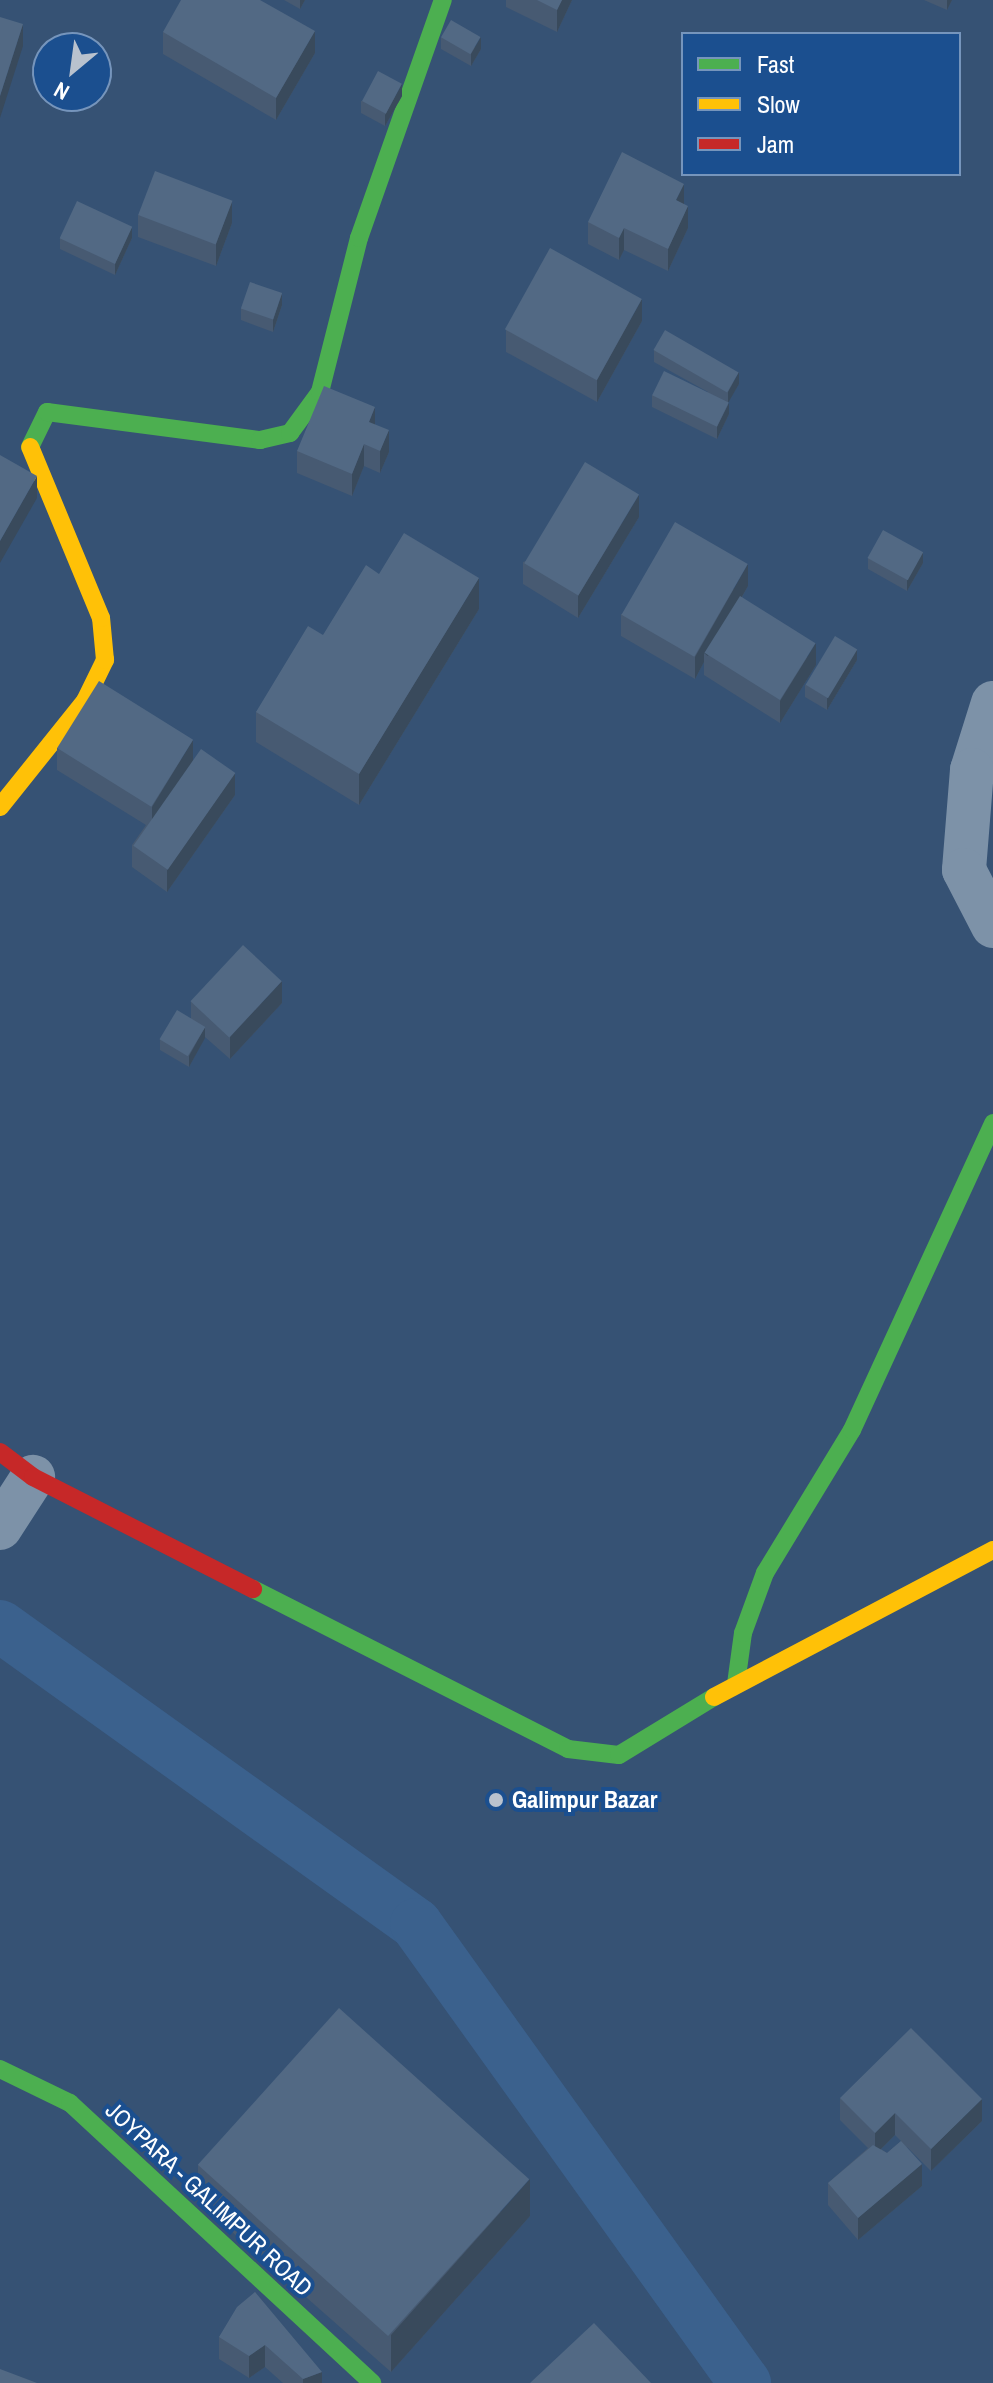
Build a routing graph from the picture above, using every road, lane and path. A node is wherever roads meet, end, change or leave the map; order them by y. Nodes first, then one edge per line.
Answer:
1 (443, 0) edge
2 (993, 703) edge
3 (0, 807) edge
4 (993, 926) edge
5 (993, 1123) edge
6 (16, 1464) edge
7 (0, 1528) edge
8 (993, 1550) edge
9 (736, 1684) junction
10 (0, 2069) edge
11 (372, 2383) edge

1 - 3 street
2 - 4 street
5 - 9 street
6 - 7 street
6 - 9 street
8 - 9 street
10 - 11 street, JOYPARA - GALIMPUR ROAD

